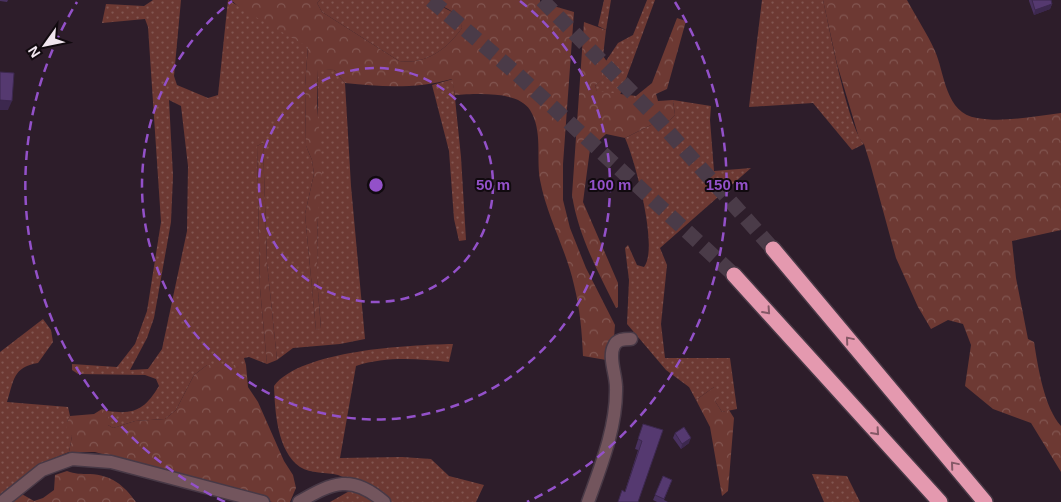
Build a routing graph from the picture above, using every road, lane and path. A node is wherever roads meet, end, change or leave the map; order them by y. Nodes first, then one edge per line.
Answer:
1 (773, 249) tunnel mouth
2 (734, 275) tunnel mouth
3 (630, 339) dead end
4 (2, 502) edge
5 (263, 502) edge
6 (299, 502) edge
7 (384, 502) edge
8 (588, 502) edge
9 (940, 502) edge
10 (985, 502) edge

10 -> 1 highway
2 -> 9 highway
3 - 8 street
4 - 5 street
6 - 7 street

